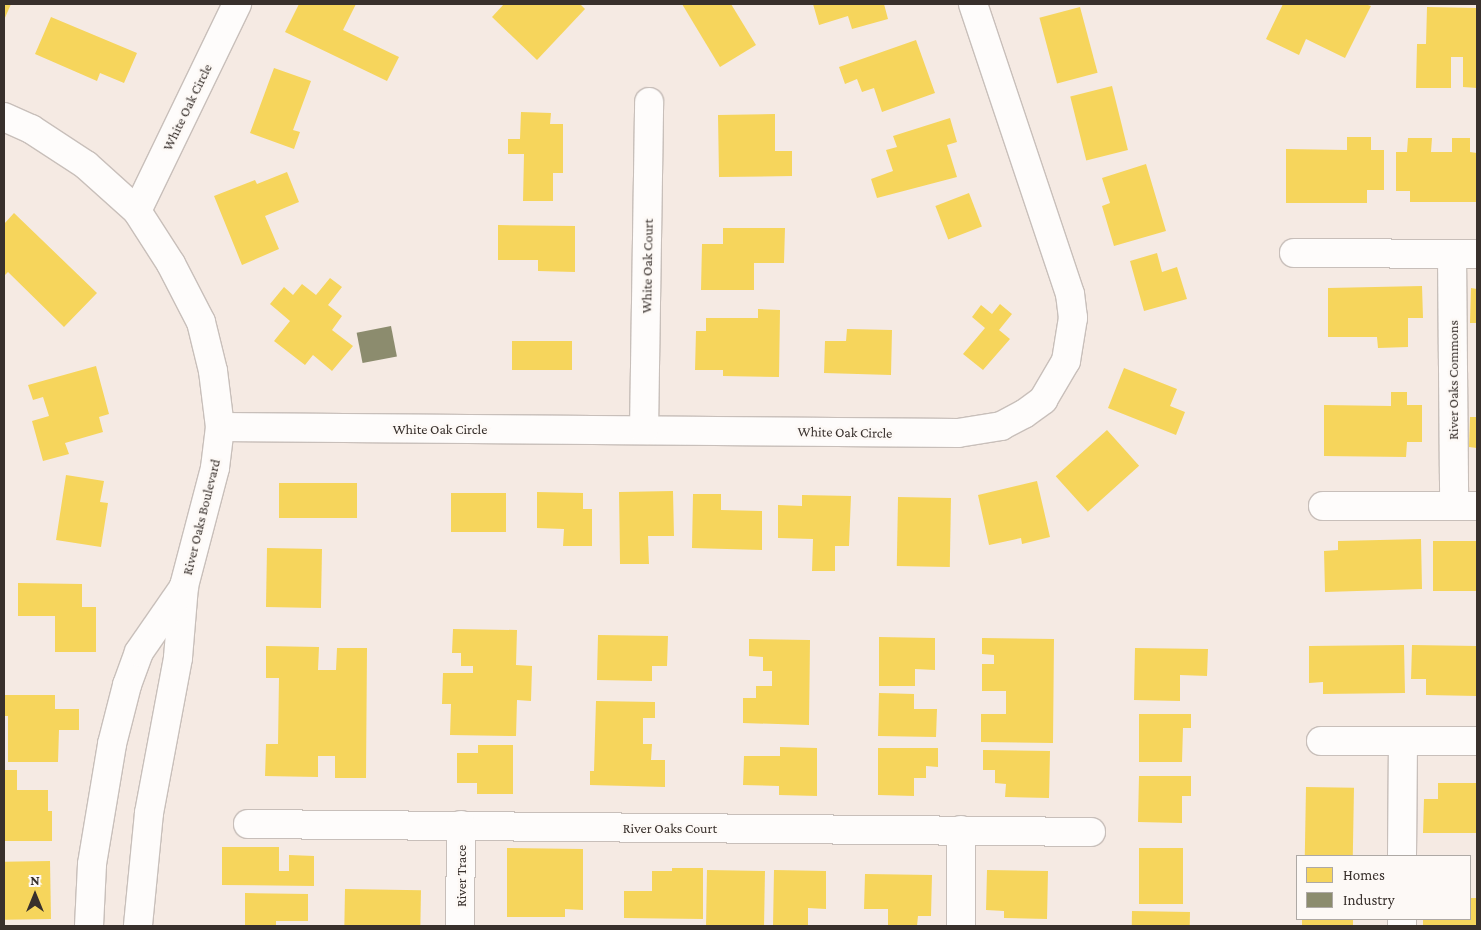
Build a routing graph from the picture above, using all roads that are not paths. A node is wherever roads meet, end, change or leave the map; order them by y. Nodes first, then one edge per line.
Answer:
1 (238, 4) edge
2 (973, 4) edge
3 (649, 102) dead end
4 (4, 116) edge
5 (137, 211) junction
6 (1294, 253) dead end
7 (1465, 254) edge
8 (220, 427) junction
9 (644, 430) junction
10 (1323, 506) dead end
11 (1466, 506) edge
12 (184, 586) junction
13 (1321, 740) dead end
14 (1403, 741) junction
15 (1477, 741) edge
16 (248, 824) dead end
17 (461, 826) junction
18 (961, 830) junction
19 (1091, 832) dead end
20 (1402, 855) edge
21 (89, 926) edge
22 (138, 926) edge
23 (460, 926) edge
24 (961, 926) edge

1 - 5 street, White Oak Circle
2 - 9 street, White Oak Circle
3 - 9 street, White Oak Court
4 - 5 street, River Oaks Boulevard
5 - 8 street, River Oaks Boulevard
6 - 7 street, River Oaks Commons
7 - 11 street, River Oaks Commons
8 - 9 street, White Oak Circle
8 - 12 street, River Oaks Boulevard
10 - 11 street, River Oaks Commons
12 - 21 street, River Oaks Boulevard
12 - 22 street, River Oaks Boulevard
13 - 14 street
14 - 15 street
14 - 20 street
16 - 17 street, River Oaks Court
17 - 18 street, River Oaks Court
17 - 23 street, River Trace
18 - 19 street, River Oaks Court
18 - 24 street

